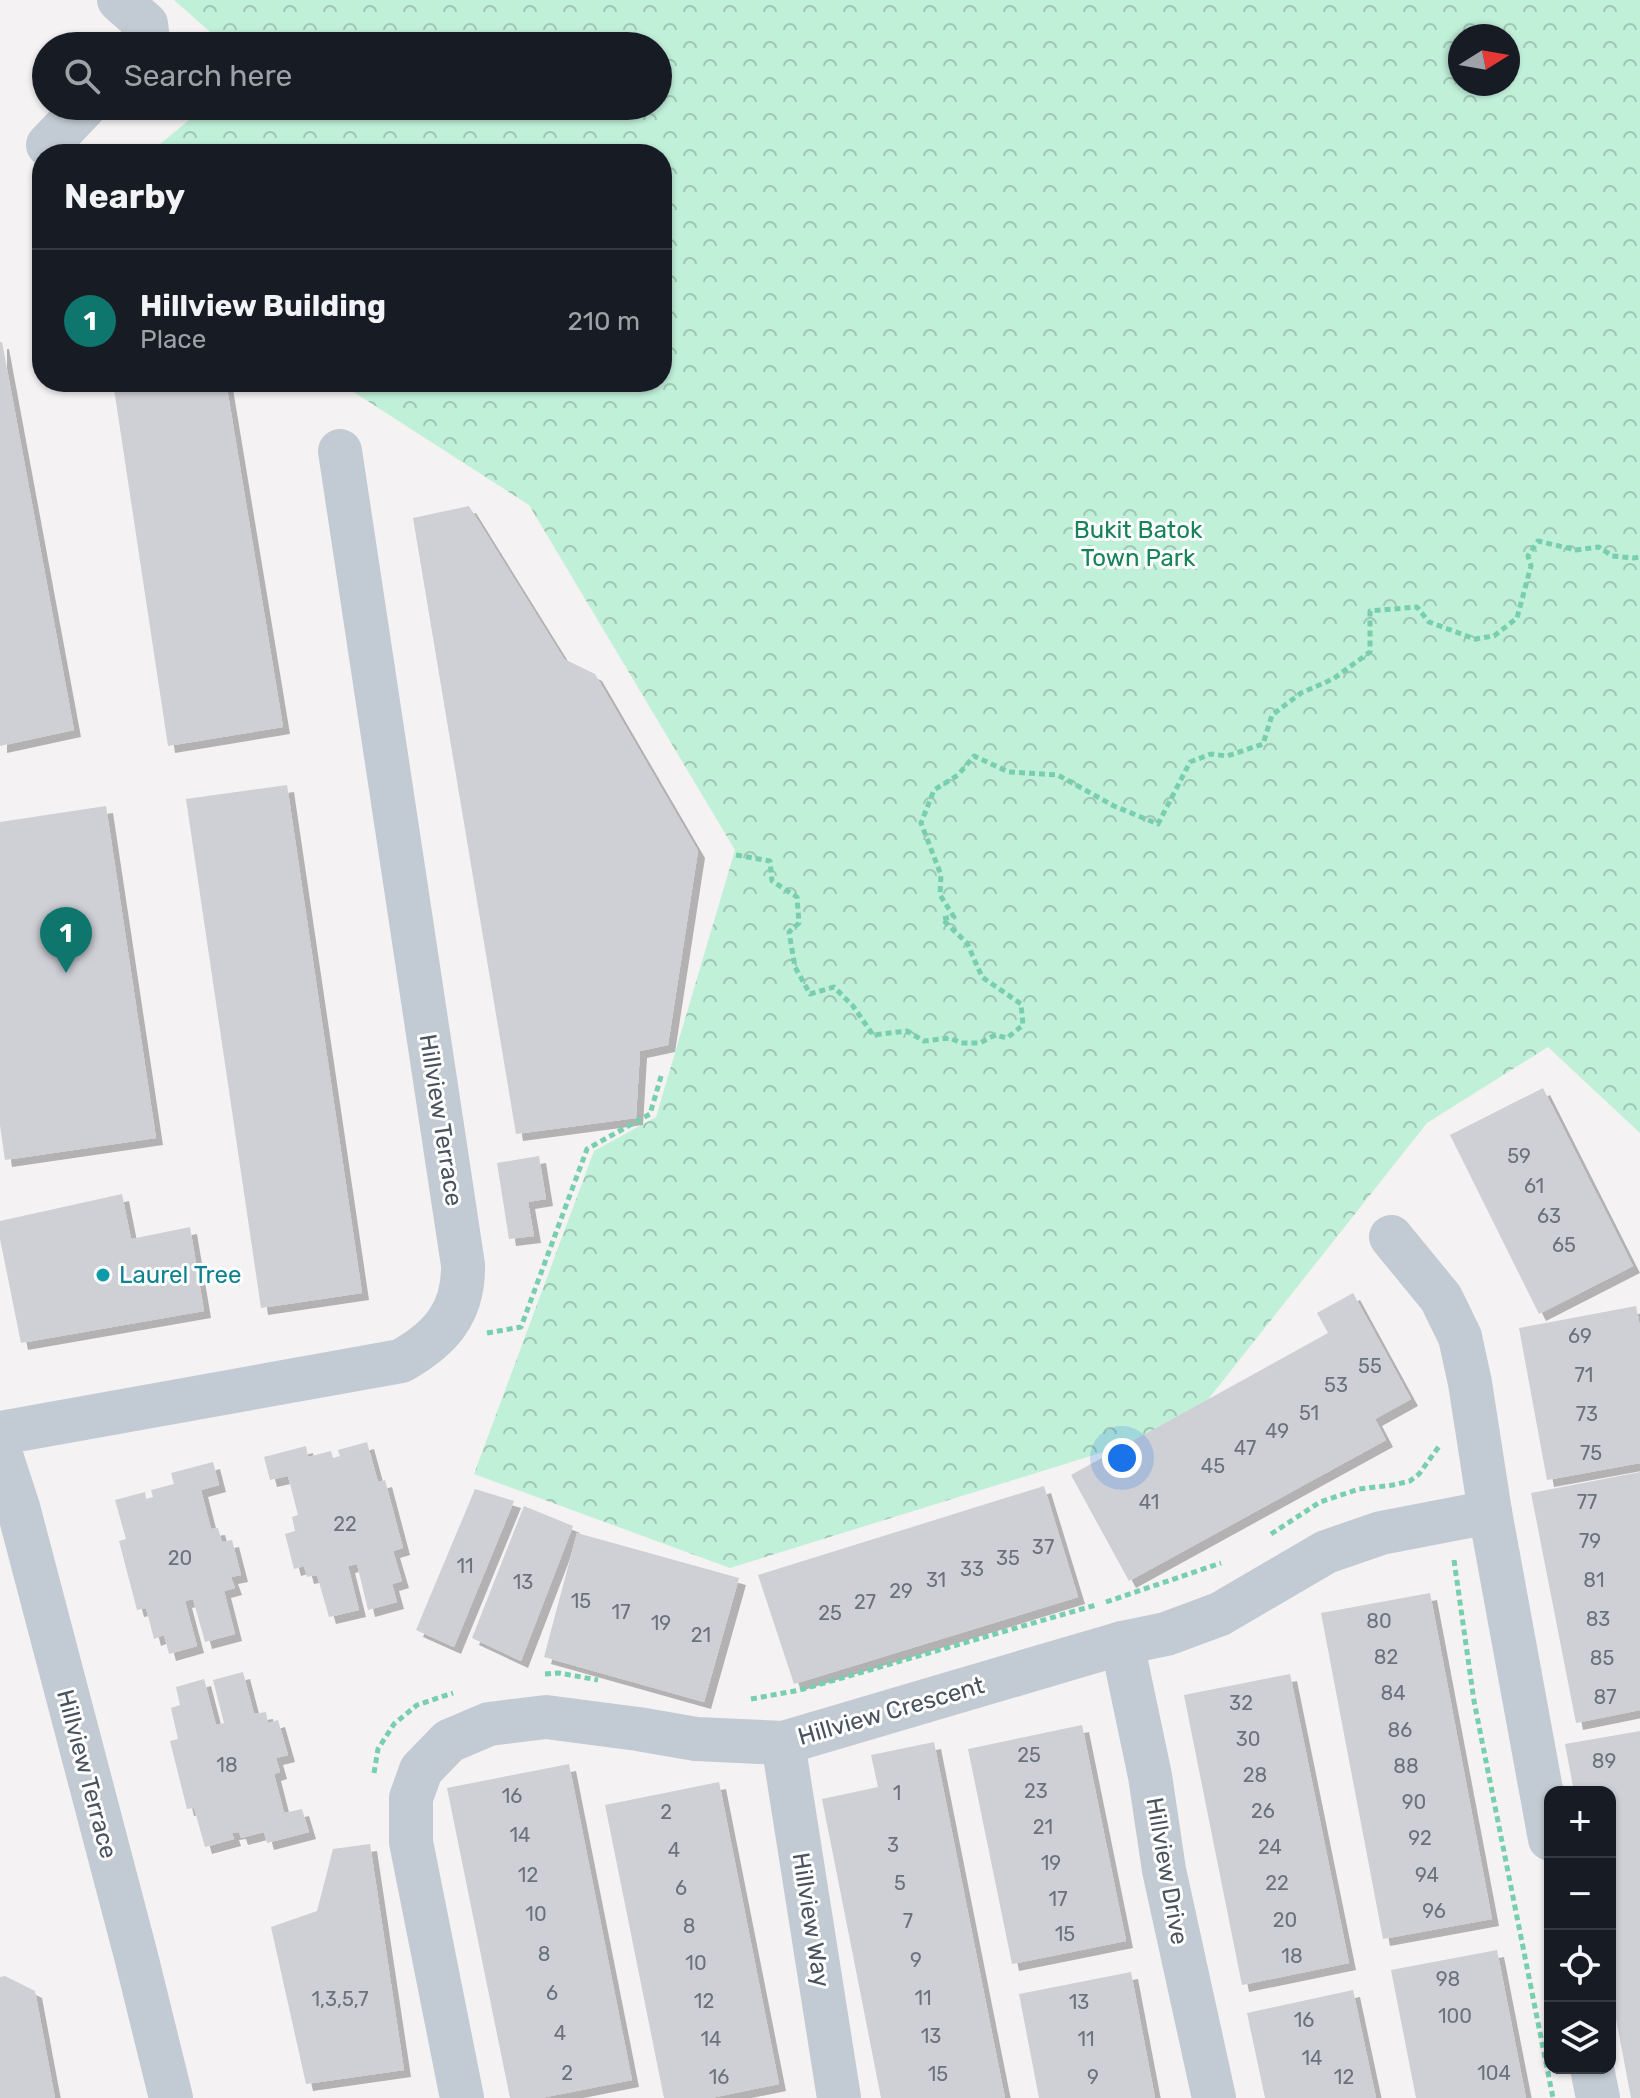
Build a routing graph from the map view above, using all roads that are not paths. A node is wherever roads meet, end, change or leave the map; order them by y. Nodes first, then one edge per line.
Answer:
1 (119, 0) edge
2 (147, 32) edge
3 (72, 120) edge
4 (49, 144) edge
5 (340, 451) dead end
6 (1391, 1237) dead end
7 (0, 1433) edge
8 (0, 1452) edge
9 (1469, 1517) junction
10 (1122, 1643) junction
11 (783, 1743) junction
12 (1544, 1815) edge
13 (1593, 2074) edge
14 (171, 2098) edge
15 (462, 2098) edge
16 (839, 2098) edge
17 (1214, 2098) edge
18 (1598, 2098) edge

1 - 2 street
3 - 4 street
5 - 7 street, Hillview Terrace
6 - 9 street
8 - 14 street, Hillview Terrace
9 - 10 street, Hillview Crescent
9 - 12 street
10 - 11 street, Hillview Crescent
10 - 17 street, Hillview Drive
11 - 15 street, Hillview Crescent
11 - 16 street, Hillview Way
13 - 18 street

